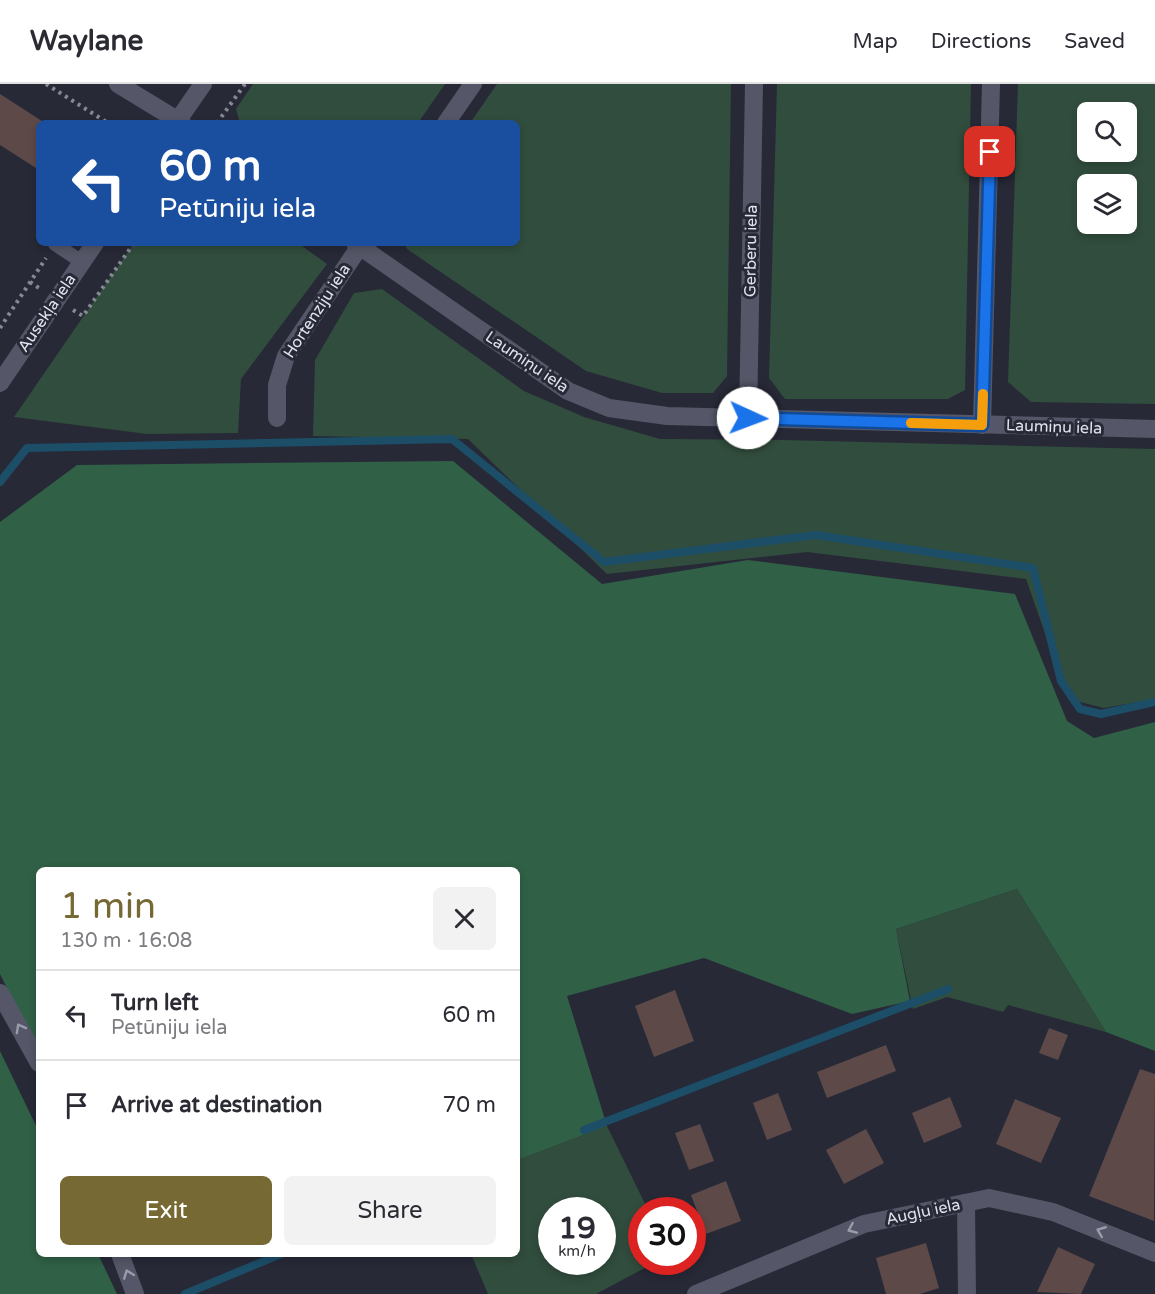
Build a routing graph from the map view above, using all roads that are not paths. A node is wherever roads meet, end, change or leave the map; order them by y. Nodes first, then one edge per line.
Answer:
1 (118, 84) edge
2 (203, 84) edge
3 (473, 84) edge
4 (754, 84) edge
5 (991, 84) edge
6 (176, 120) edge
7 (180, 120) edge
8 (448, 120) edge
9 (58, 246) edge
10 (93, 246) edge
11 (358, 246) edge
12 (362, 246) edge
13 (82, 262) junction
14 (1, 381) edge
15 (277, 418) dead end
16 (748, 418) junction
17 (982, 425) junction
18 (1155, 429) edge
19 (0, 993) edge
20 (36, 1058) edge
21 (966, 1203) junction
22 (1155, 1253) edge
23 (121, 1257) edge
24 (135, 1294) edge
25 (696, 1294) edge
26 (967, 1294) edge

1 - 6 street
2 - 7 street
3 - 8 street
4 - 16 street, Gerberu iela
5 - 17 street
9 - 13 lane
10 - 13 street, Ausekļa iela
11 - 15 street, Hortenziju iela
12 - 16 street, Laumiņu iela
13 - 14 street, Ausekļa iela
16 - 17 street, Laumiņu iela
17 - 18 street, Laumiņu iela
20 -> 19 street
22 -> 21 street, Augļu iela
21 -> 25 street, Augļu iela
21 - 26 street
24 -> 23 street

